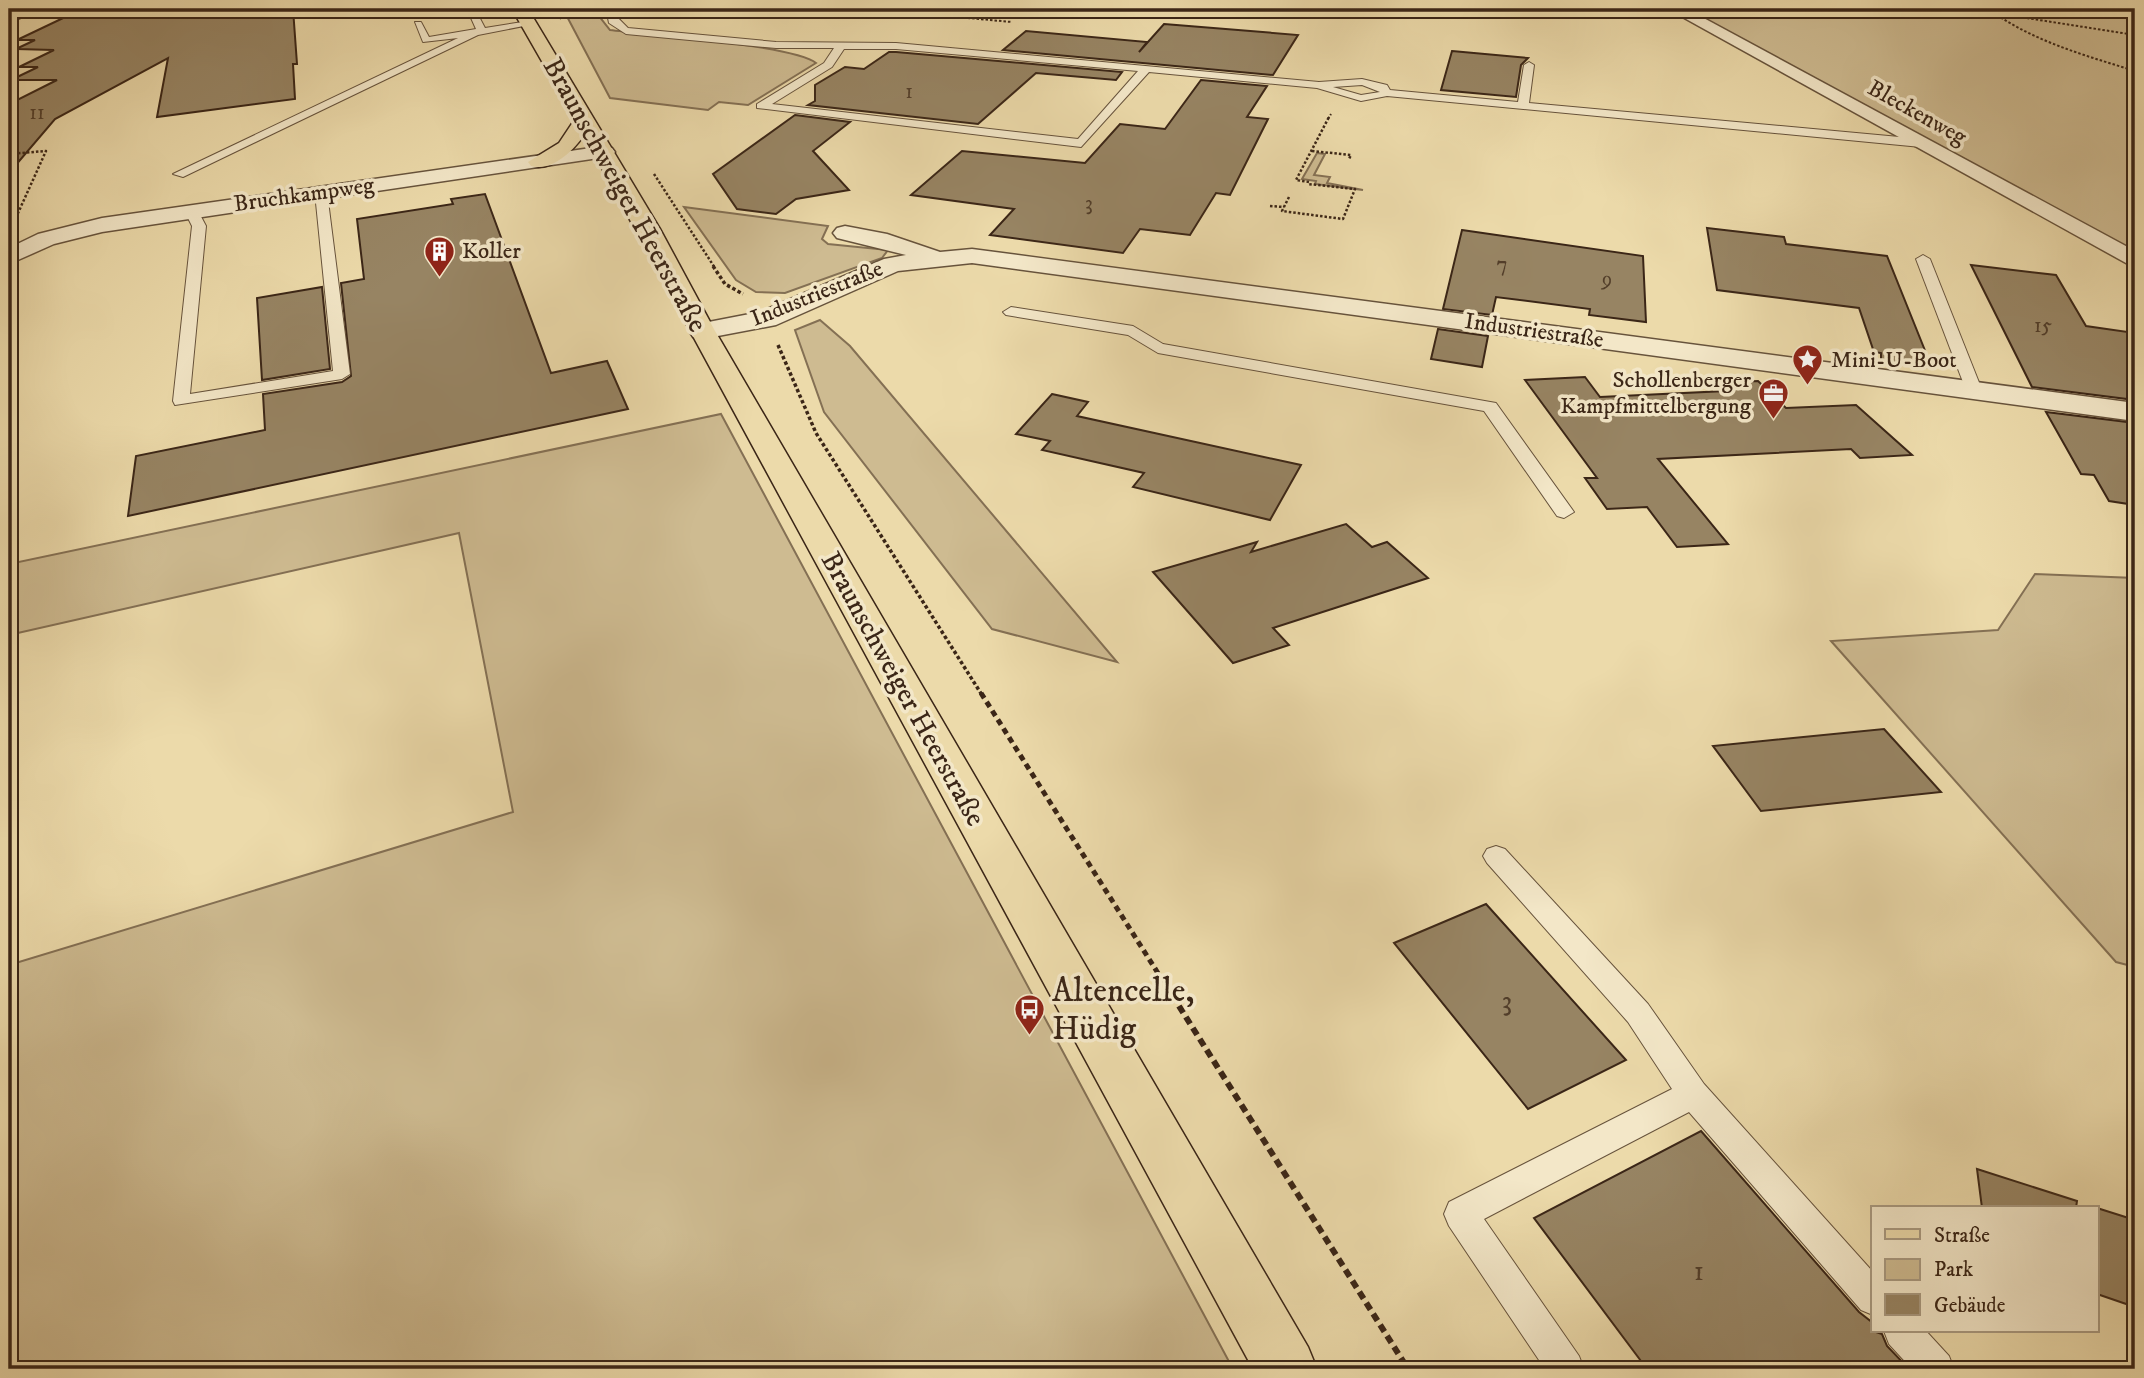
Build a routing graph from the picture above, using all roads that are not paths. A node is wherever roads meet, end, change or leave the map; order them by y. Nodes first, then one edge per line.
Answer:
1 (32, 9) edge
2 (471, 9) edge
3 (621, 9) edge
4 (1676, 9) edge
5 (523, 14) edge
6 (9, 18) edge
7 (418, 24) dead end
8 (494, 28) junction
9 (478, 33) junction
10 (840, 47) junction
11 (1529, 65) dead end
12 (1147, 68) junction
13 (1523, 107) junction
14 (585, 118) junction
15 (1921, 143) junction
16 (605, 152) junction
17 (538, 162) junction
18 (179, 174) dead end
19 (321, 193) junction
20 (192, 212) junction
21 (845, 233) dead end
22 (9, 257) edge
23 (933, 258) junction
24 (1923, 259) dead end
25 (2135, 261) edge
26 (1011, 312) dead end
27 (702, 331) junction
28 (1974, 390) junction
29 (2135, 412) edge
30 (1564, 512) dead end
31 (1496, 856) dead end
32 (1693, 1094) junction
33 (1871, 1296) edge
34 (1903, 1332) edge
35 (1286, 1369) edge
36 (1566, 1369) edge
37 (1936, 1369) edge

1 - 6 street
2 - 9 lane
3 - 10 lane
4 - 15 street, Bleckenweg
5 - 8 lane
5 - 8 lane
5 - 14 main road, Braunschweiger Heerstraße
7 - 9 lane
8 - 9 lane
9 - 18 lane
10 - 12 lane
10 - 12 lane
11 - 13 lane
12 - 13 lane
13 - 15 lane
14 - 16 main road, Braunschweiger Heerstraße
14 - 17 main road
15 - 25 street, Bleckenweg
16 - 17 street, Bruchkampweg
16 - 27 main road, Braunschweiger Heerstraße
17 - 19 street, Bruchkampweg
19 - 20 street, Bruchkampweg
19 - 20 lane
20 - 22 street, Bruchkampweg
21 - 23 street, Industriestraße
23 - 27 street, Industriestraße
23 - 28 street, Industriestraße
24 - 28 lane
26 - 30 lane
27 - 35 main road, Braunschweiger Heerstraße
28 - 29 street, Industriestraße
31 - 32 lane
32 - 33 lane
32 - 36 lane
34 - 37 lane

